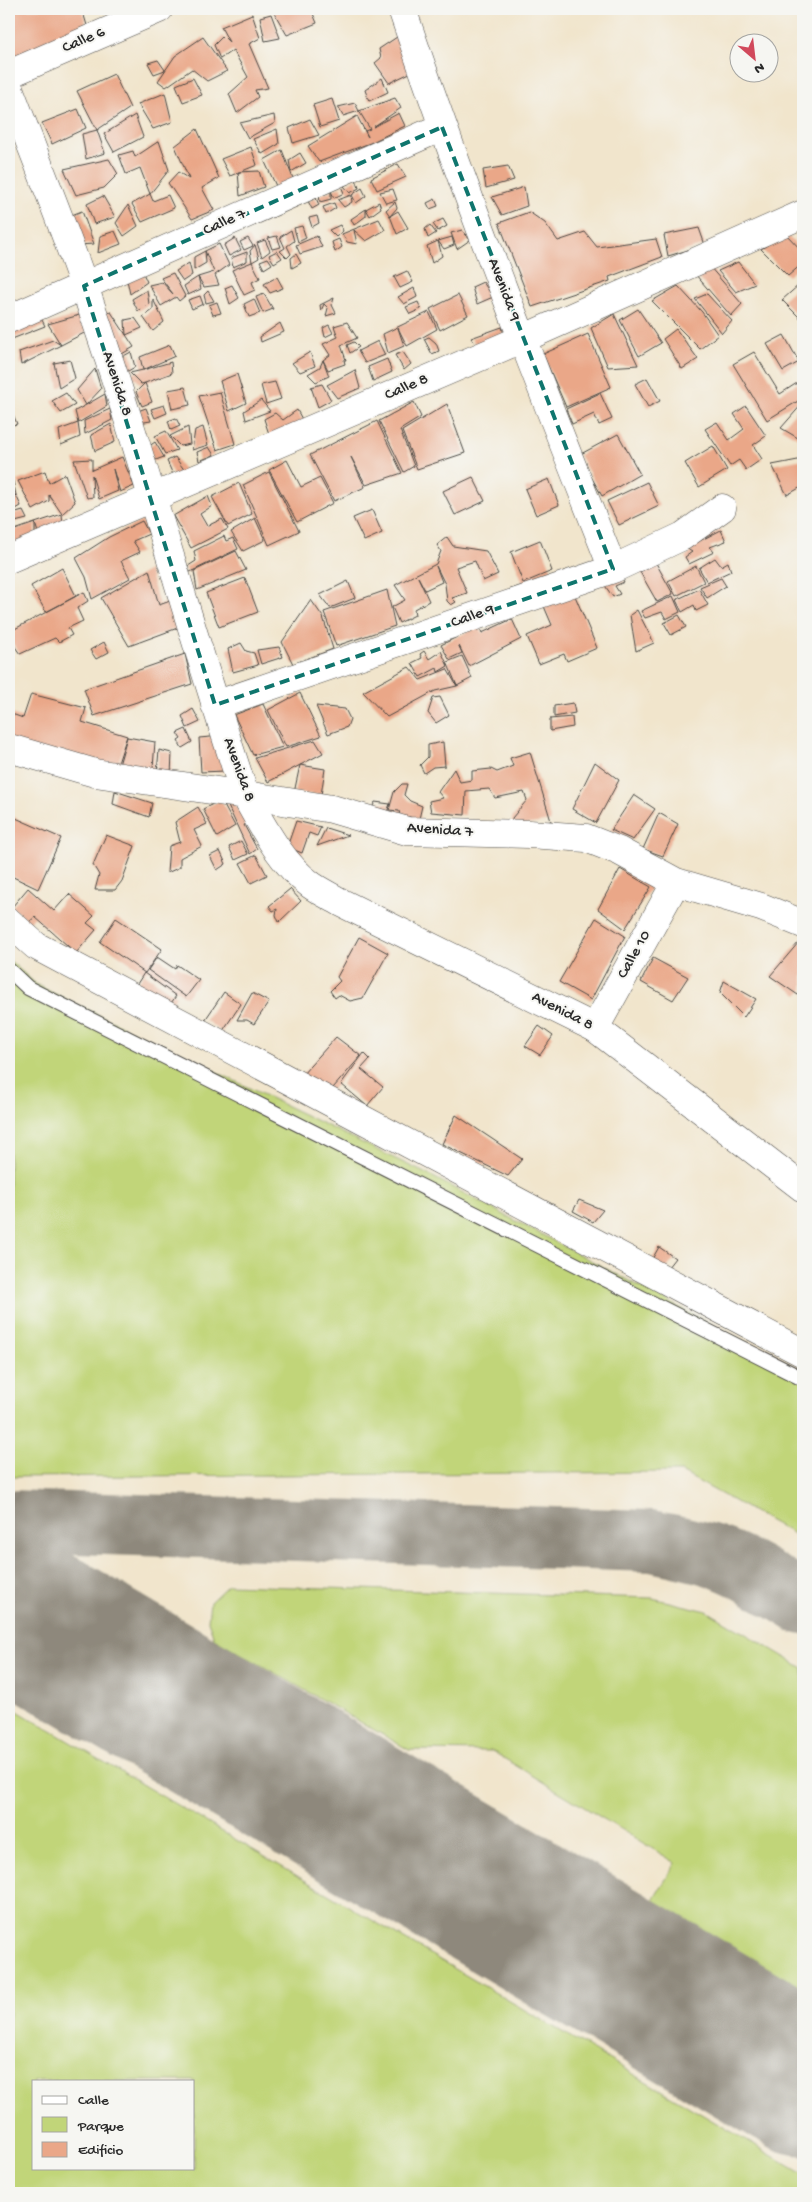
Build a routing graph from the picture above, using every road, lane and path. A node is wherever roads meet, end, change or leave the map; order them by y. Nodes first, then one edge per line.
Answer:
1 (159, 9) edge
2 (402, 9) edge
3 (9, 74) edge
4 (9, 88) edge
5 (442, 127) junction
6 (803, 214) edge
7 (84, 286) junction
8 (9, 319) edge
9 (522, 339) junction
10 (152, 496) junction
11 (722, 508) dead end
12 (9, 559) edge
13 (613, 569) junction
14 (215, 705) junction
15 (9, 748) edge
16 (245, 795) junction
17 (676, 882) junction
18 (9, 922) edge
19 (803, 924) edge
20 (9, 970) edge
21 (595, 1028) junction
22 (803, 1188) edge
23 (803, 1353) edge
24 (803, 1379) edge

1 - 3 street, Calle 6
2 - 5 street, Avenida 9
4 - 7 street, Avenida 8
5 - 7 street, Calle 7
5 - 9 street, Avenida 9
6 - 9 street, Calle 8
7 - 8 street, Calle 7
7 - 10 street, Avenida 8
9 - 10 street, Calle 8
9 - 13 street, Avenida 9
10 - 12 street, Calle 8
10 - 14 street, Avenida 8
11 - 13 street, Calle 9
13 - 14 street, Calle 9
14 - 16 street, Avenida 8
15 - 16 street, Avenida 7
16 - 17 street, Avenida 7
16 - 21 street, Avenida 8
17 - 19 street, Avenida 7
17 - 21 street, Calle 10
18 - 23 street
20 - 24 lane
21 - 22 street, Avenida 8

